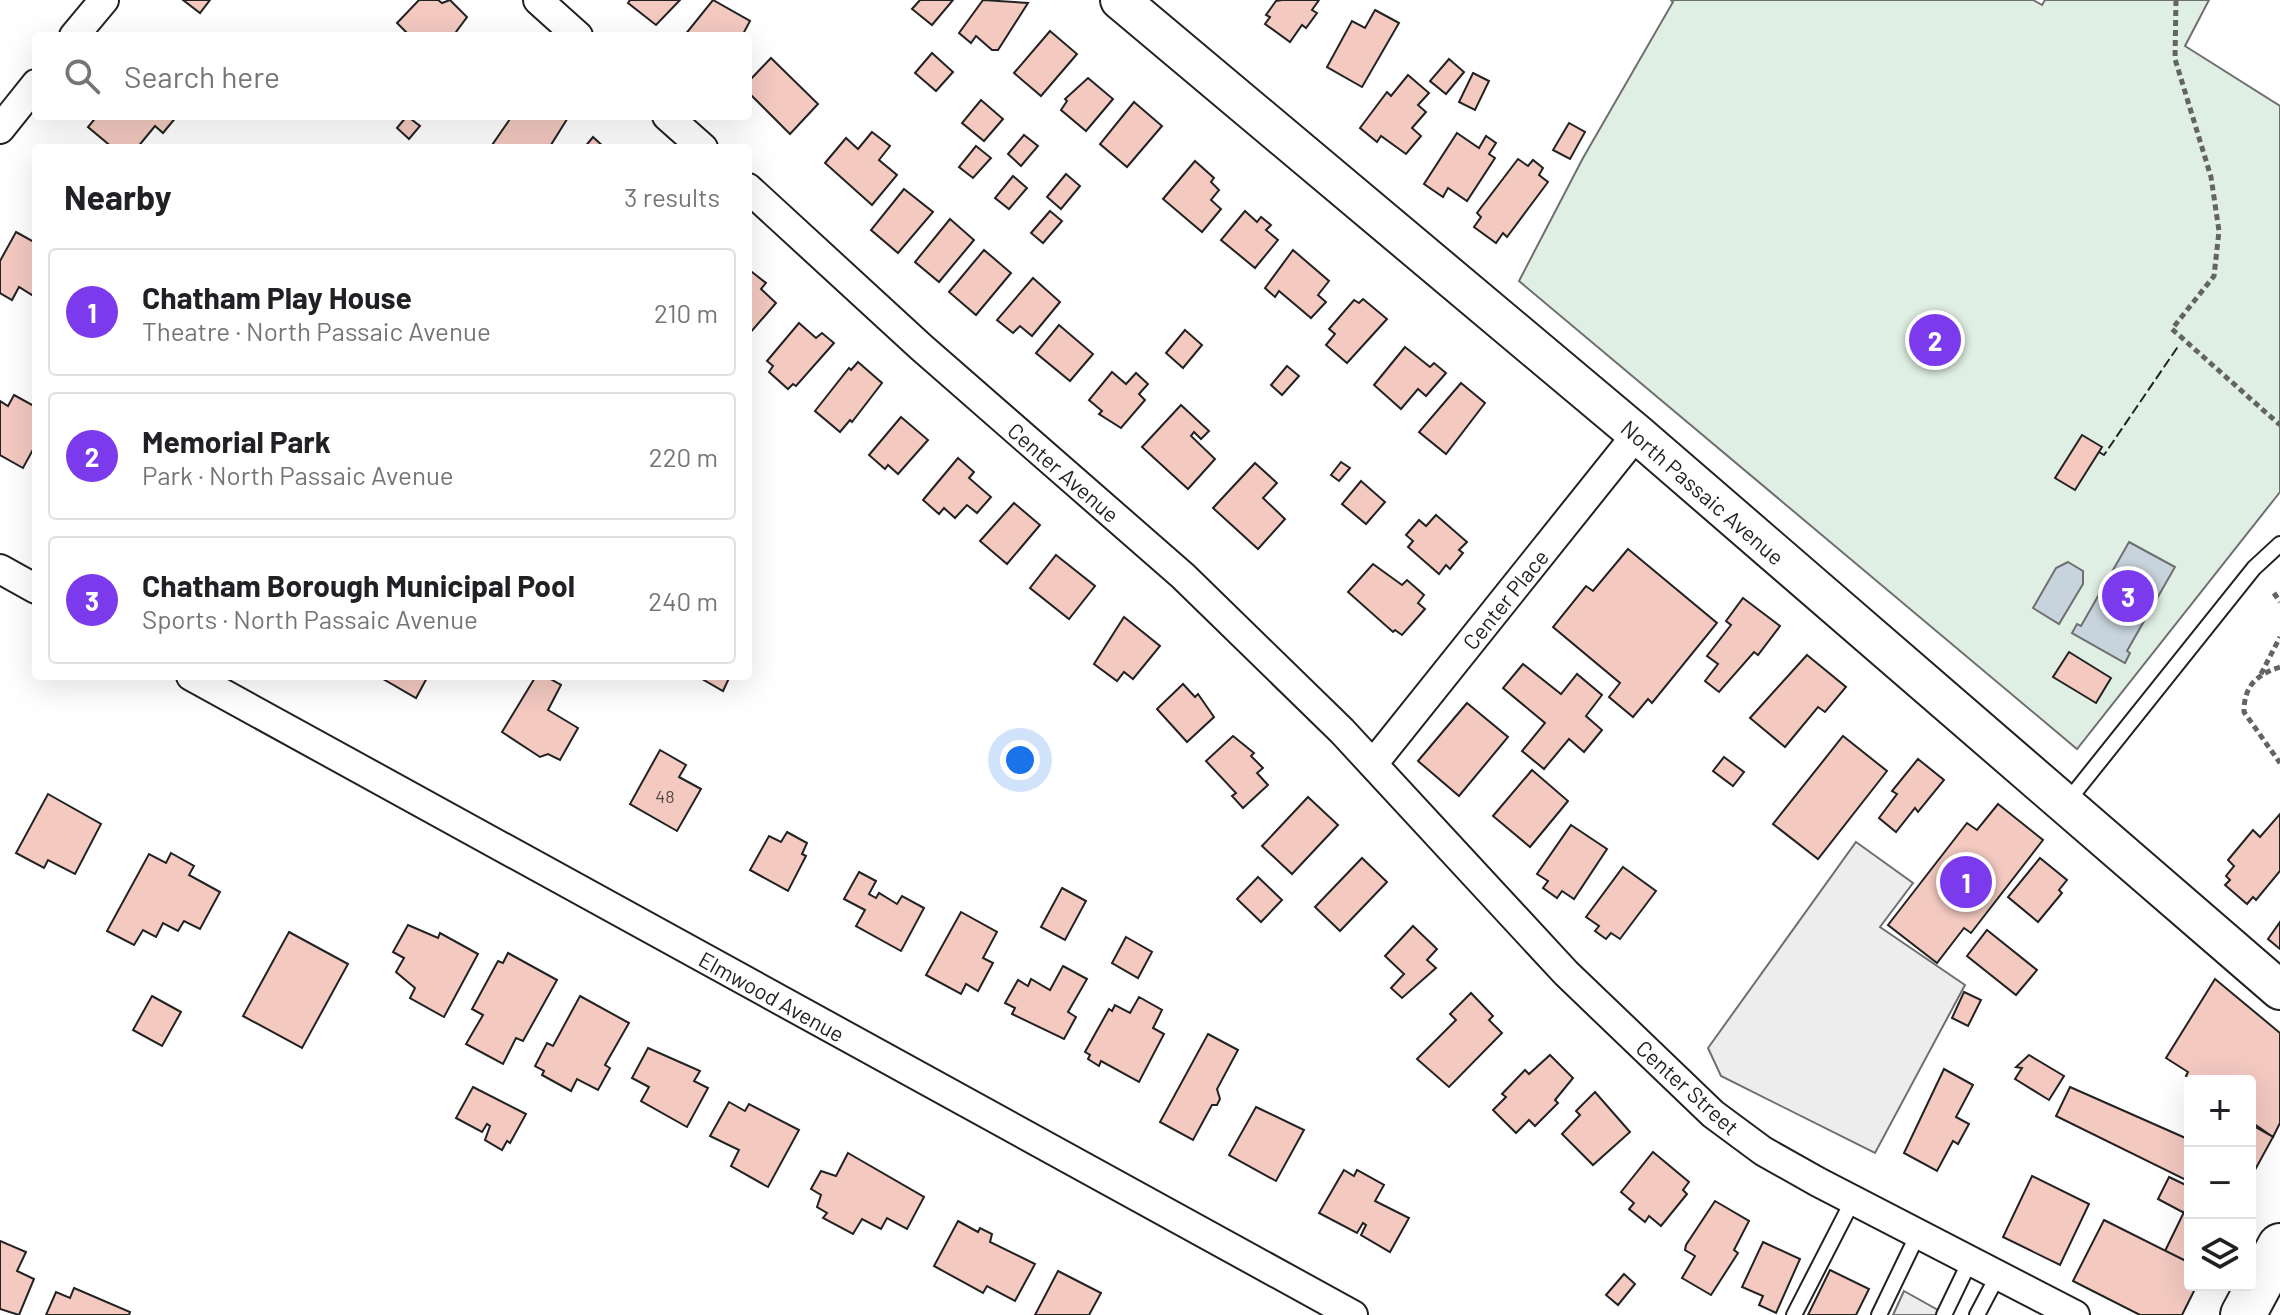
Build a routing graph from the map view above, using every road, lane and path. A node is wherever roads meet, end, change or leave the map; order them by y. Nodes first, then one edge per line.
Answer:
1 (104, 0) edge
2 (538, 0) edge
3 (1120, 0) edge
4 (2176, 0) edge
5 (77, 32) edge
6 (574, 32) edge
7 (32, 88) edge
8 (4, 118) edge
9 (672, 120) edge
10 (698, 144) edge
11 (752, 192) edge
12 (2280, 425) edge
13 (1637, 434) junction
14 (2280, 544) edge
15 (0, 569) edge
16 (32, 587) edge
17 (2274, 593) dead end
18 (2280, 602) edge
19 (2280, 637) edge
20 (2280, 667) edge
21 (2261, 674) junction
22 (198, 680) edge
23 (2280, 763) edge
24 (1373, 764) junction
25 (2064, 806) junction
26 (2280, 990) edge
27 (1853, 1200) junction
28 (1918, 1234) junction
29 (2280, 1246) edge
30 (1970, 1261) junction
31 (1998, 1275) junction
32 (1353, 1315) edge
33 (1794, 1315) edge
34 (1879, 1315) edge
35 (1944, 1315) edge
36 (1977, 1315) edge
37 (2075, 1315) edge
38 (2243, 1315) edge

1 - 5 street
2 - 6 street
3 - 13 main road, North Passaic Avenue
4 - 12 path
7 - 8 street
9 - 10 street
11 - 24 street, Center Avenue
13 - 24 street, Center Place
13 - 25 main road, North Passaic Avenue
14 - 25 lane
15 - 16 street
17 - 18 path
19 - 21 path
20 - 21 path
21 - 23 path
22 - 32 street, Elmwood Avenue
24 - 27 street, Center Street
25 - 26 main road, North Passaic Avenue
27 - 28 street, Center Street
27 - 33 lane
28 - 30 street, Center Street
28 - 34 lane
29 - 38 main road
30 - 31 street, Center Street
30 - 35 lane
31 - 36 lane
31 - 37 street, Center Street

